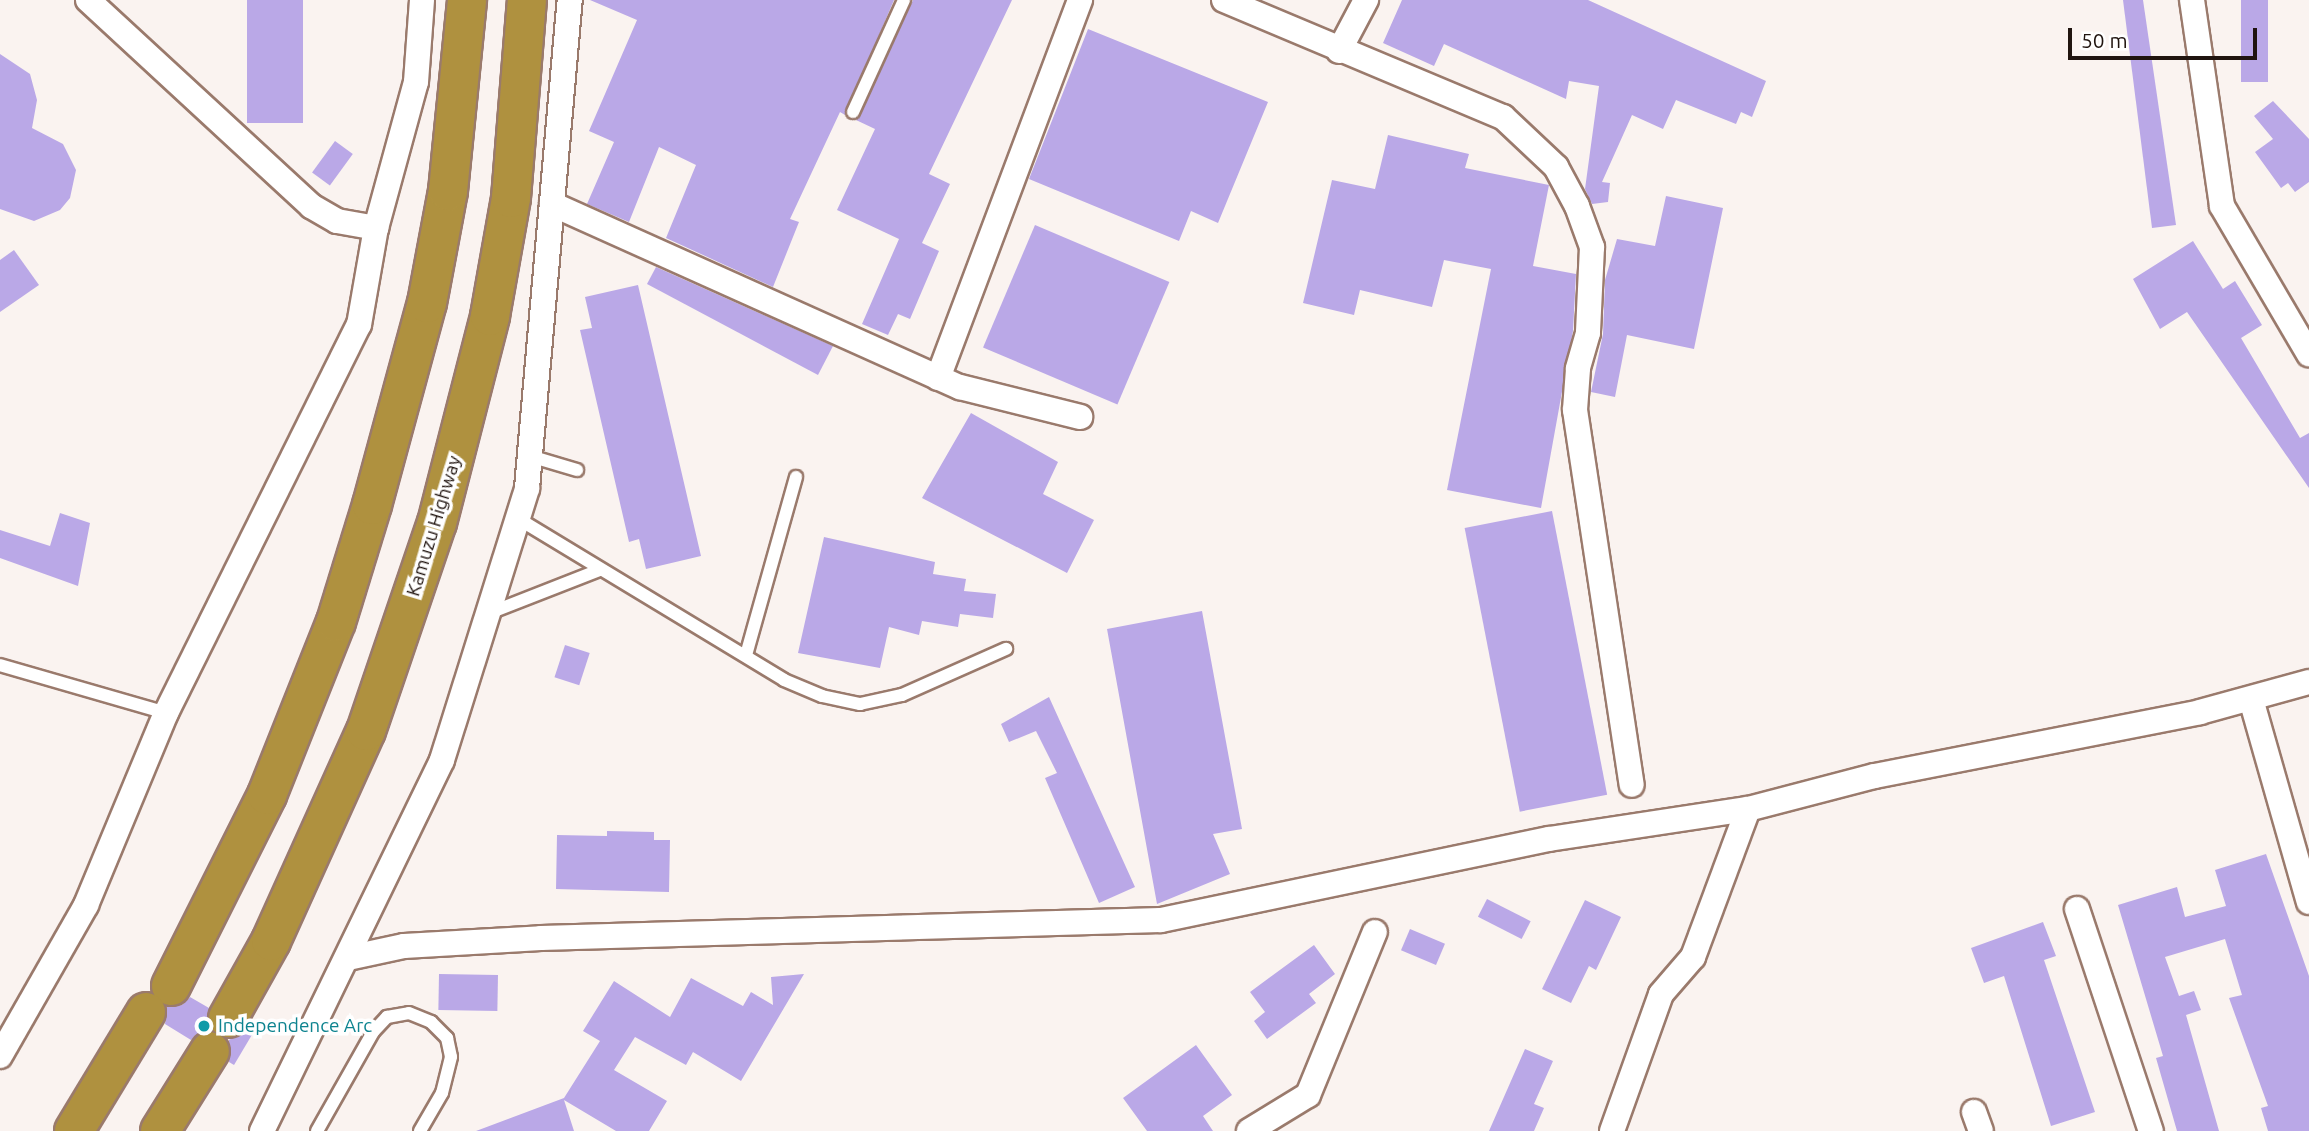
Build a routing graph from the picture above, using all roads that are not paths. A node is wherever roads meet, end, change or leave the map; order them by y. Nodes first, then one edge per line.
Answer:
1 (88, 0) edge
2 (422, 0) edge
3 (467, 0) edge
4 (527, 0) edge
5 (570, 0) edge
6 (904, 0) edge
7 (1080, 0) edge
8 (1224, 0) edge
9 (1366, 0) edge
10 (2192, 0) edge
11 (1339, 51) junction
12 (853, 112) dead end
13 (551, 204) junction
14 (376, 228) junction
15 (2309, 354) edge
16 (938, 378) junction
17 (1080, 417) dead end
18 (533, 457) junction
19 (577, 470) dead end
20 (796, 477) dead end
21 (517, 518) junction
22 (599, 570) junction
23 (492, 612) junction
24 (1006, 649) dead end
25 (746, 655) junction
26 (0, 665) edge
27 (2309, 682) edge
28 (2251, 699) junction
29 (166, 713) junction
30 (1632, 785) dead end
31 (1748, 808) junction
32 (2309, 902) edge
33 (2077, 909) dead end
34 (1375, 932) dead end
35 (348, 958) junction
36 (0, 1056) edge
37 (74, 1131) edge
38 (160, 1131) edge
39 (262, 1131) edge
40 (317, 1131) edge
41 (420, 1131) edge
42 (1249, 1131) edge
43 (1612, 1131) edge
44 (2151, 1131) edge

1 - 14 street
2 - 14 street
3 - 37 highway
4 - 38 highway, Kamuzu Highway
5 - 13 street
6 - 12 lane
7 - 16 street
8 - 11 street
9 - 11 street
10 - 15 street
11 - 30 street
13 - 16 street
13 - 18 street
14 - 29 street
16 - 17 street
18 - 19 lane
18 - 21 street
20 - 25 lane
21 - 22 lane
21 - 23 street
22 - 23 lane
22 - 25 lane
23 - 35 street
24 - 25 lane
26 - 29 lane
27 - 28 street
28 - 31 street
28 - 32 street
29 - 36 street
31 - 35 street
31 - 43 street
33 - 44 street
34 - 42 street
35 - 39 street
40 - 41 lane

